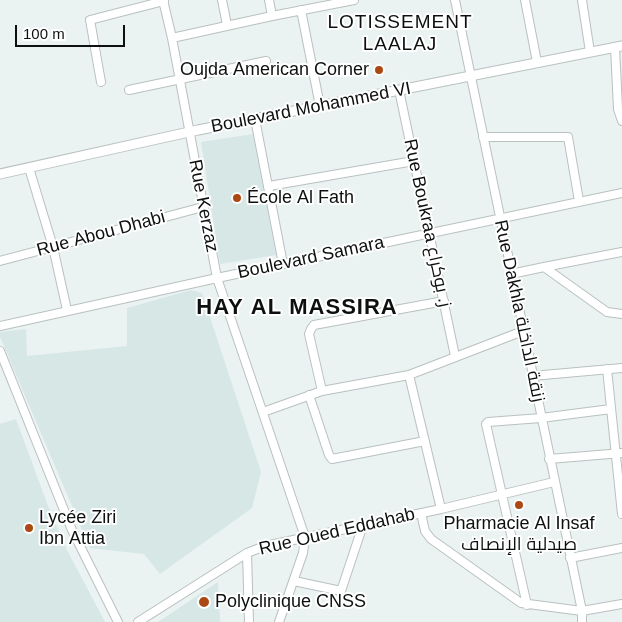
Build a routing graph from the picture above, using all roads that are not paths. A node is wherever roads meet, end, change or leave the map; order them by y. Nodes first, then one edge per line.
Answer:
1 (222, 0) edge
2 (268, 0) edge
3 (354, 0) edge
4 (455, 0) edge
5 (525, 0) edge
6 (582, 0) edge
7 (164, 1) edge
8 (301, 10) junction
9 (272, 16) junction
10 (228, 25) junction
11 (172, 38) junction
12 (619, 46) edge
13 (590, 52) junction
14 (266, 61) dead end
15 (537, 62) junction
16 (471, 76) junction
17 (180, 80) junction
18 (102, 82) dead end
19 (130, 90) dead end
20 (399, 90) junction
21 (320, 106) junction
22 (255, 119) junction
23 (622, 121) edge
24 (189, 132) junction
25 (483, 136) junction
26 (414, 162) junction
27 (29, 168) junction
28 (0, 174) edge
29 (269, 186) junction
30 (622, 193) edge
31 (579, 201) junction
32 (203, 208) junction
33 (500, 218) junction
34 (429, 233) junction
35 (53, 248) junction
36 (622, 252) edge
37 (0, 261) edge
38 (283, 264) junction
39 (544, 267) junction
40 (511, 274) junction
41 (217, 278) junction
42 (444, 301) junction
43 (67, 310) junction
44 (622, 314) edge
45 (0, 326) edge
46 (523, 331) junction
47 (0, 351) edge
48 (455, 356) junction
49 (622, 368) edge
50 (608, 369) junction
51 (409, 375) junction
52 (532, 376) junction
53 (322, 392) junction
54 (309, 395) junction
55 (612, 409) junction
56 (263, 412) junction
57 (541, 418) junction
58 (425, 441) junction
59 (619, 454) edge
60 (549, 459) junction
61 (554, 482) junction
62 (501, 495) junction
63 (441, 509) junction
64 (421, 513) junction
65 (622, 514) edge
66 (363, 525) junction
67 (305, 537) junction
68 (622, 548) edge
69 (247, 553) junction
70 (570, 558) junction
71 (294, 581) junction
72 (622, 604) edge
73 (526, 605) junction
74 (582, 611) junction
75 (118, 622) edge
76 (138, 622) edge
77 (249, 622) edge
78 (278, 622) edge
79 (582, 622) edge

1 - 10 street
2 - 9 street
3 - 8 street
4 - 16 street, Rue Dakhla زنقة الداخلة
5 - 15 street
6 - 13 street
7 - 11 street, Rue Kerzaz
7 - 18 street, Rue Kerzaz
8 - 9 street
8 - 21 street
9 - 10 street
10 - 11 street
11 - 17 street, Rue Kerzaz
12 - 13 street, Boulevard Mohammed VI
12 - 23 street
13 - 15 street, Boulevard Mohammed VI
14 - 17 street
15 - 16 street, Boulevard Mohammed VI
16 - 20 street, Boulevard Mohammed VI
16 - 25 street, Rue Dakhla زنقة الداخلة
17 - 19 street
17 - 24 street, Rue Kerzaz
20 - 21 street, Boulevard Mohammed VI
20 - 26 street, Rue Boukraa ز. بوكراع
21 - 22 street, Boulevard Mohammed VI
22 - 24 street, Boulevard Mohammed VI
22 - 29 street
24 - 27 street, Boulevard Mohammed VI
24 - 32 street, Rue Kerzaz
25 - 31 street
25 - 33 street, Rue Dakhla زنقة الداخلة
26 - 29 street
26 - 34 street, Rue Boukraa ز. بوكراع
27 - 28 street, Boulevard Mohammed VI
27 - 35 street
29 - 38 street
30 - 31 street, Boulevard Samara
31 - 33 street, Boulevard Samara
32 - 35 street, Rue Abou Dhabi
32 - 41 street, Rue Kerzaz
33 - 34 street, Boulevard Samara
33 - 40 street, Rue Dakhla زنقة الداخلة
34 - 38 street, Boulevard Samara
34 - 42 street, Rue Boukraa ز. بوكراع
35 - 37 street, Rue Abou Dhabi
35 - 43 street
36 - 39 street
38 - 41 street, Boulevard Samara
39 - 40 street
39 - 44 street
40 - 46 street, Rue Dakhla زنقة الداخلة
41 - 43 street, Boulevard Samara
41 - 56 street, Rue Kerzaz
42 - 48 street, Rue Boukraa ز. بوكراع
42 - 53 street
43 - 45 street, Boulevard Samara
46 - 48 street
46 - 52 street, Rue Dakhla زنقة الداخلة
47 - 75 street
48 - 51 street
49 - 50 street
50 - 52 street
50 - 55 street
51 - 53 street
51 - 58 street
52 - 57 street, Rue Dakhla زنقة الداخلة
53 - 54 street
54 - 56 street
54 - 58 street
55 - 57 street
55 - 59 street
56 - 67 street, Rue Kerzaz
57 - 60 street, Rue Dakhla زنقة الداخلة
57 - 62 street
58 - 63 street
59 - 60 street
59 - 65 street
60 - 61 street, Rue Dakhla زنقة الداخلة
61 - 62 street, Rue Oued Eddahab
61 - 70 street, Rue Dakhla زنقة الداخلة
62 - 63 street, Rue Oued Eddahab
62 - 73 street
63 - 64 street, Rue Oued Eddahab
64 - 66 street, Rue Oued Eddahab
64 - 73 street
66 - 67 street, Rue Oued Eddahab
66 - 71 street
67 - 69 street, Rue Oued Eddahab
67 - 71 street
68 - 70 street
69 - 76 street, Rue Oued Eddahab
69 - 77 street
70 - 74 street, Rue Dakhla زنقة الداخلة
71 - 78 street
72 - 74 street
73 - 74 street
74 - 79 street, Rue Dakhla زنقة الداخلة

